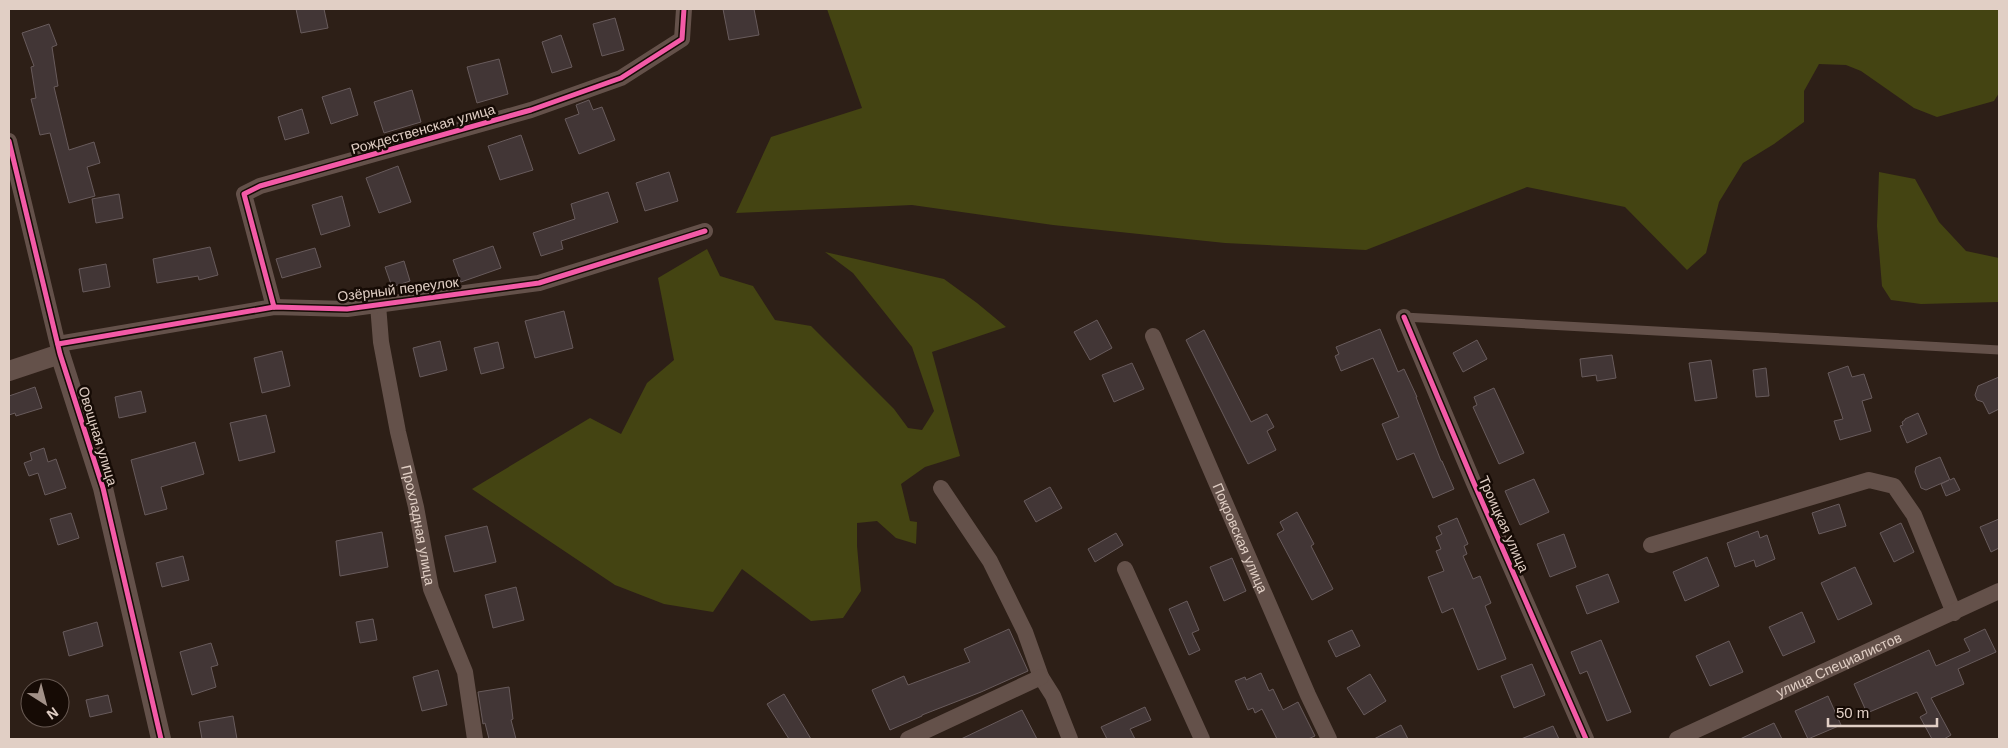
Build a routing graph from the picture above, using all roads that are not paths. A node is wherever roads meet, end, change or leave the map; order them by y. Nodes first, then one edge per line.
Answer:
1 (684, 9) edge
2 (9, 141) edge
3 (705, 231) dead end
4 (378, 305) junction
5 (274, 307) junction
6 (1404, 317) joint
7 (1153, 336) dead end
8 (59, 349) junction
9 (1999, 350) edge
10 (9, 370) edge
11 (941, 488) dead end
12 (1651, 545) dead end
13 (1124, 569) dead end
14 (1999, 591) edge
15 (1954, 613) junction
16 (1042, 677) junction
17 (161, 739) edge
18 (475, 739) edge
19 (908, 739) edge
20 (1070, 739) edge
21 (1202, 739) edge
22 (1329, 739) edge
23 (1586, 739) edge
24 (1677, 739) edge

1 - 5 street, Рождественская улица
2 - 8 street, Овощная улица
3 - 4 street, Озёрный переулок
4 - 5 street, Озёрный переулок
4 - 18 street, Прохладная улица
5 - 8 street, Озёрный переулок
6 - 9 lane
6 - 23 street, Троицкая улица
7 - 22 street, Покровская улица
8 - 10 street, Озёрный переулок
8 - 17 street, Овощная улица
11 - 16 street
12 - 15 street
13 - 21 street
14 - 15 street, улица Специалистов
15 - 24 street, улица Специалистов
16 - 19 street
16 - 20 street

